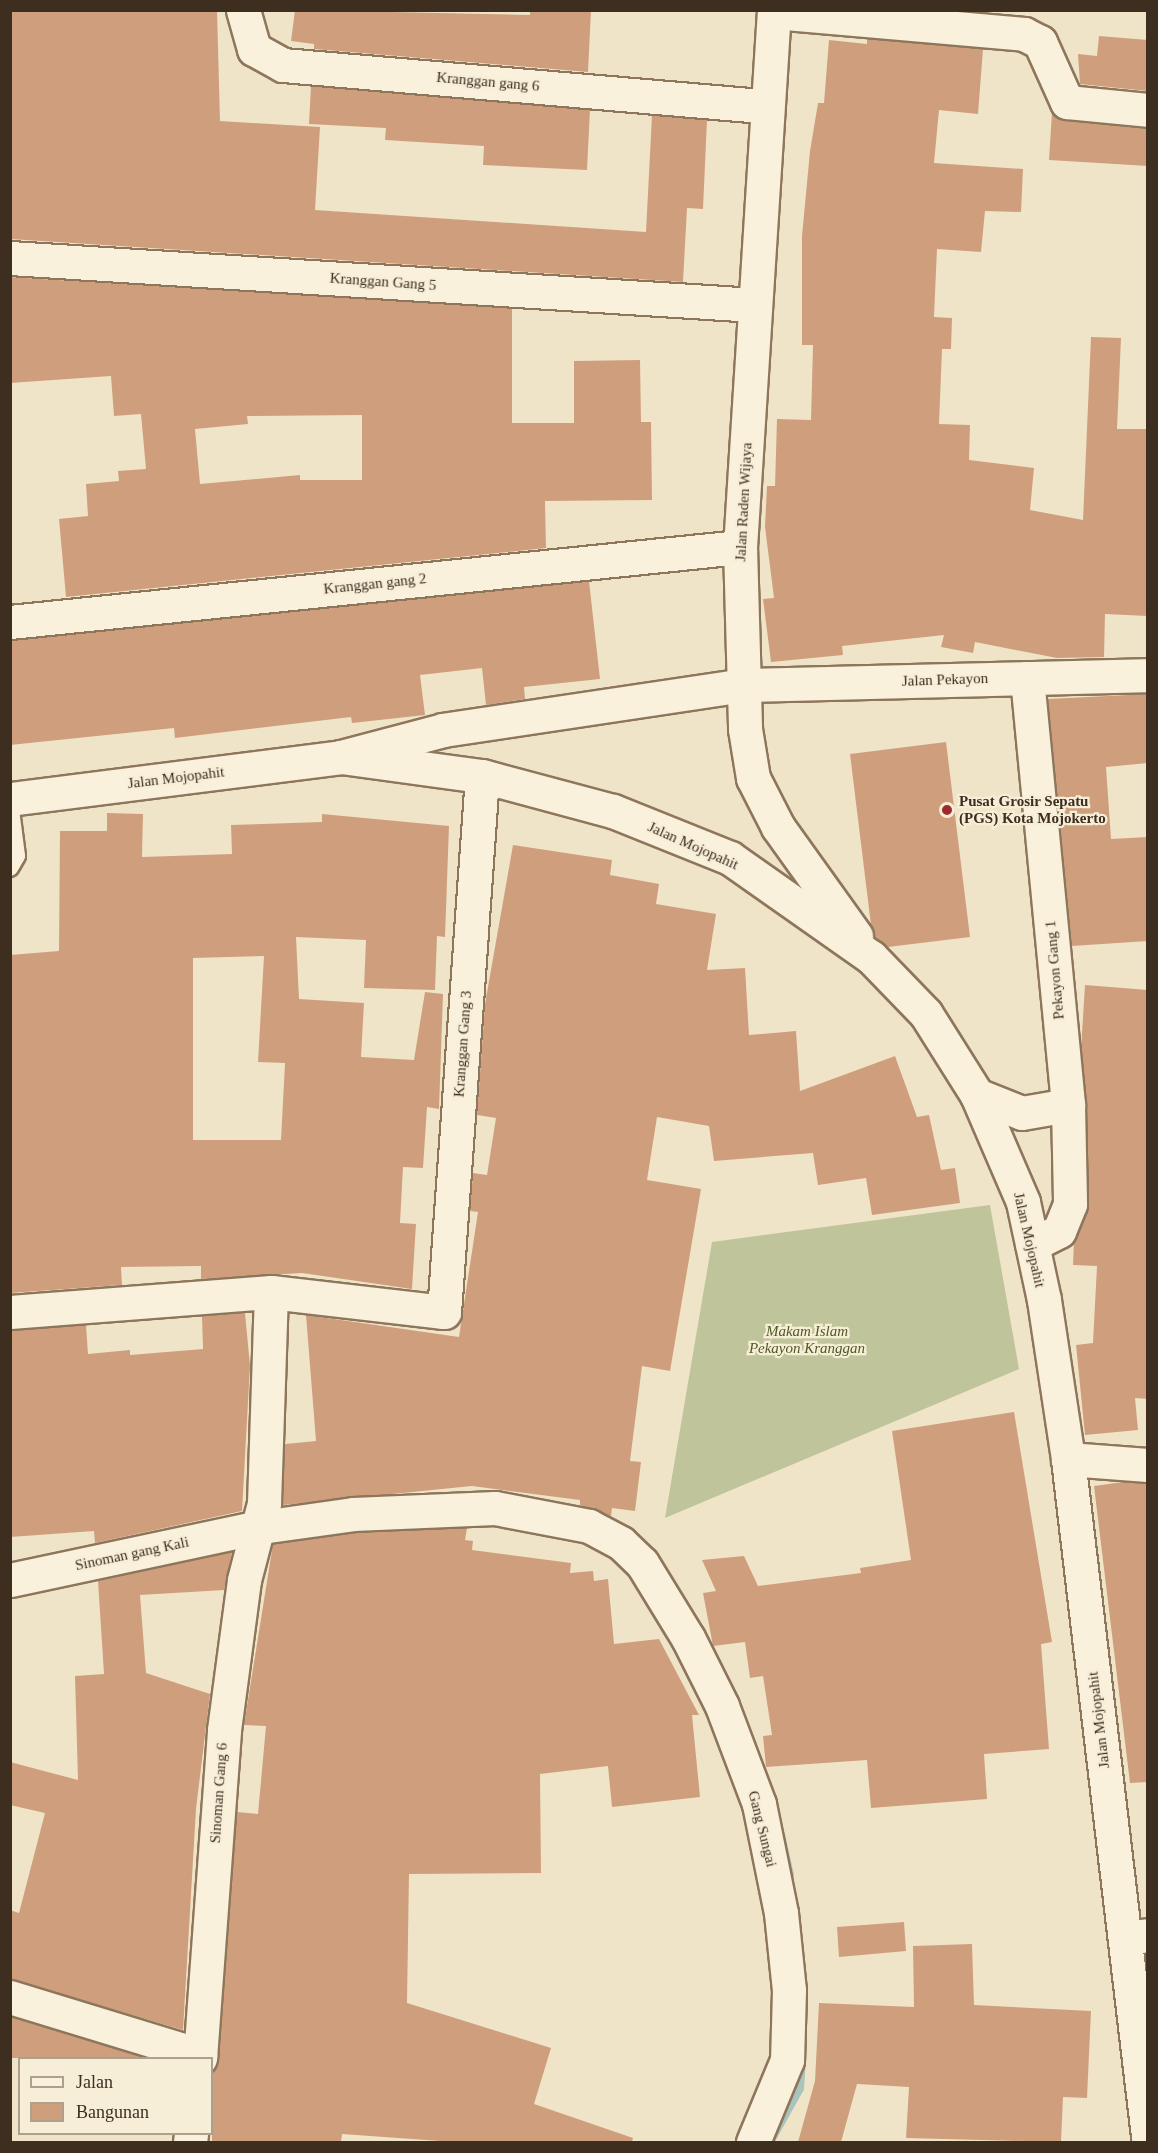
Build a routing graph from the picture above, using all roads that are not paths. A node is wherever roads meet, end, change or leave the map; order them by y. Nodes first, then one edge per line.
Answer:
1 (243, 10) edge
2 (774, 11) edge
3 (766, 106) junction
4 (1148, 110) edge
5 (10, 258) edge
6 (755, 305) junction
7 (740, 547) junction
8 (10, 622) edge
9 (1148, 675) edge
10 (1027, 678) junction
11 (742, 685) junction
12 (341, 757) junction
13 (482, 776) junction
14 (10, 800) edge
15 (10, 868) edge
16 (871, 957) junction
17 (977, 1095) junction
18 (1068, 1105) junction
19 (1032, 1245) junction
20 (271, 1292) junction
21 (10, 1312) edge
22 (1068, 1459) junction
23 (1148, 1465) edge
24 (259, 1516) junction
25 (621, 1543) joint
26 (10, 1581) edge
27 (1136, 1936) edge
28 (10, 1997) edge
29 (200, 2057) edge
30 (1148, 2136) edge
31 (753, 2142) edge

1 - 3 street, Kranggan gang 6
2 - 3 street, Jalan Raden Wijaya
2 - 4 street
3 - 6 street, Jalan Raden Wijaya
5 - 6 street, Kranggan Gang 5
6 - 7 street, Jalan Raden Wijaya
7 - 8 street, Kranggan gang 2
7 - 11 street, Jalan Raden Wijaya
9 - 10 street, Jalan Pekayon
10 - 11 street, Jalan Pekayon
10 - 18 street, Pekayon Gang 1
11 - 12 street, Jalan Mojopahit
11 - 16 street, Jalan Raden Wijaya
12 - 13 street, Jalan Mojopahit
12 - 14 street, Jalan Mojopahit
13 - 16 street, Jalan Mojopahit
13 - 20 street, Kranggan Gang 3
14 - 15 lane
16 - 17 street, Jalan Mojopahit
17 - 18 street
17 - 19 street, Jalan Mojopahit
18 - 19 street, Pekayon Gang 1
19 - 22 street, Jalan Mojopahit
20 - 21 street
20 - 24 street, Sinoman Gang 6
22 - 23 street
22 - 27 street, Jalan Mojopahit
24 - 25 street, Sinoman gang Kali
24 - 26 street, Sinoman gang Kali
24 - 29 street, Sinoman Gang 6
25 - 31 street, Gang Sungai
27 - 30 street, Jalan Mojopahit
28 - 29 street

